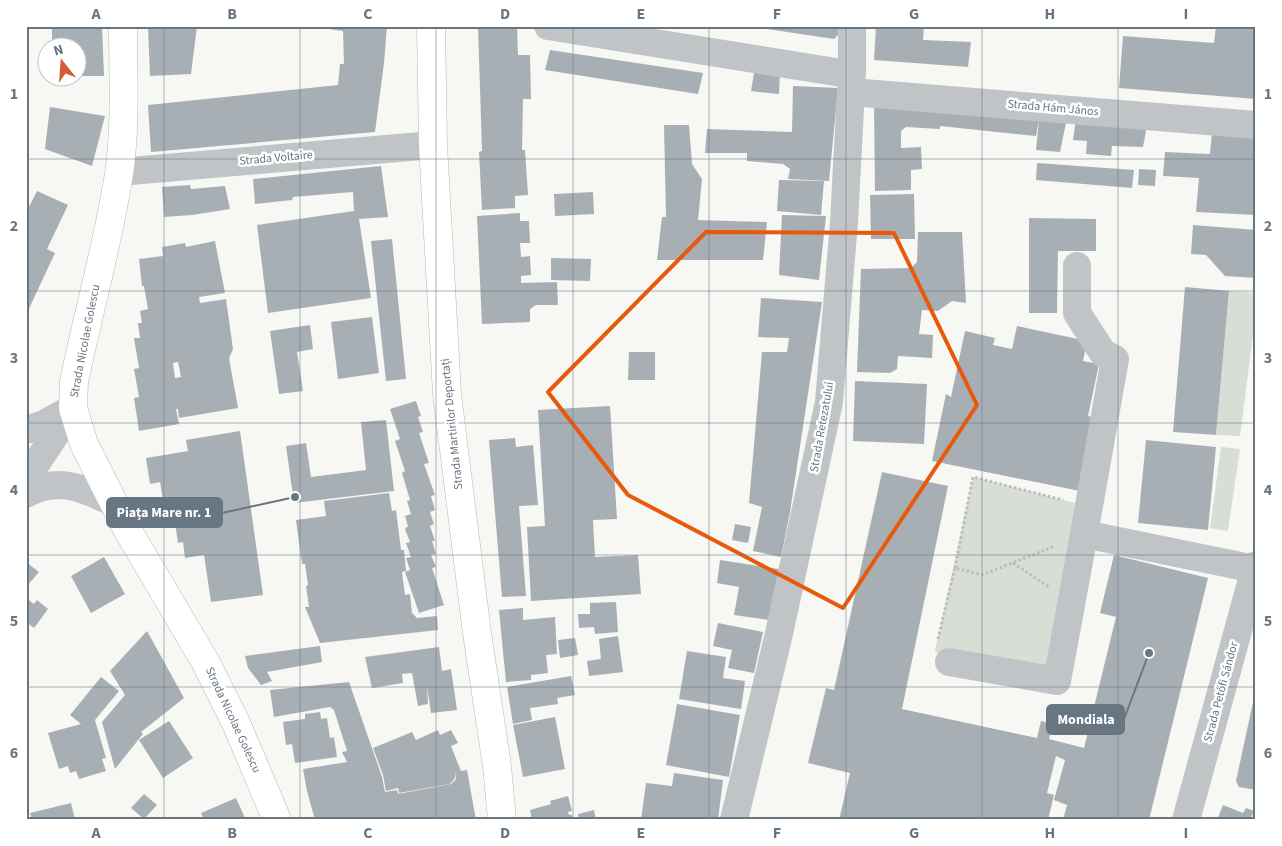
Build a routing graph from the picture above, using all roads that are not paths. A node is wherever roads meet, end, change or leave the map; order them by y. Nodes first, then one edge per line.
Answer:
1 (123, 26) edge
2 (431, 26) edge
3 (548, 26) edge
4 (852, 26) edge
5 (852, 82) junction
6 (1256, 124) edge
7 (433, 145) junction
8 (119, 172) junction
9 (1078, 266) dead end
10 (72, 408) junction
11 (26, 430) edge
12 (26, 479) edge
13 (26, 494) edge
14 (112, 502) junction
15 (1084, 534) junction
16 (1255, 567) edge
17 (948, 662) road end
18 (497, 766) junction
19 (277, 820) edge
20 (502, 820) edge
21 (510, 820) edge
22 (734, 820) edge
23 (1186, 820) edge

1 - 8 main road, Strada Nicolae Golescu
2 - 7 main road, Strada Martirilor Deportați
3 - 5 street, Strada Hám János
4 - 5 street, Strada Retezatului
5 - 6 street, Strada Hám János
5 - 22 street, Strada Retezatului
7 - 8 street, Strada Voltaire
7 - 18 main road, Strada Martirilor Deportați
8 - 10 main road, Strada Nicolae Golescu
9 - 15 street
10 - 11 street
10 - 12 street
10 - 14 main road, Strada Nicolae Golescu
13 - 14 street
14 - 19 main road, Strada Nicolae Golescu
15 - 16 street
15 - 17 street
16 - 23 street, Strada Petőfi Sándor
18 - 20 main road, Strada Martirilor Deportați
18 - 21 street

